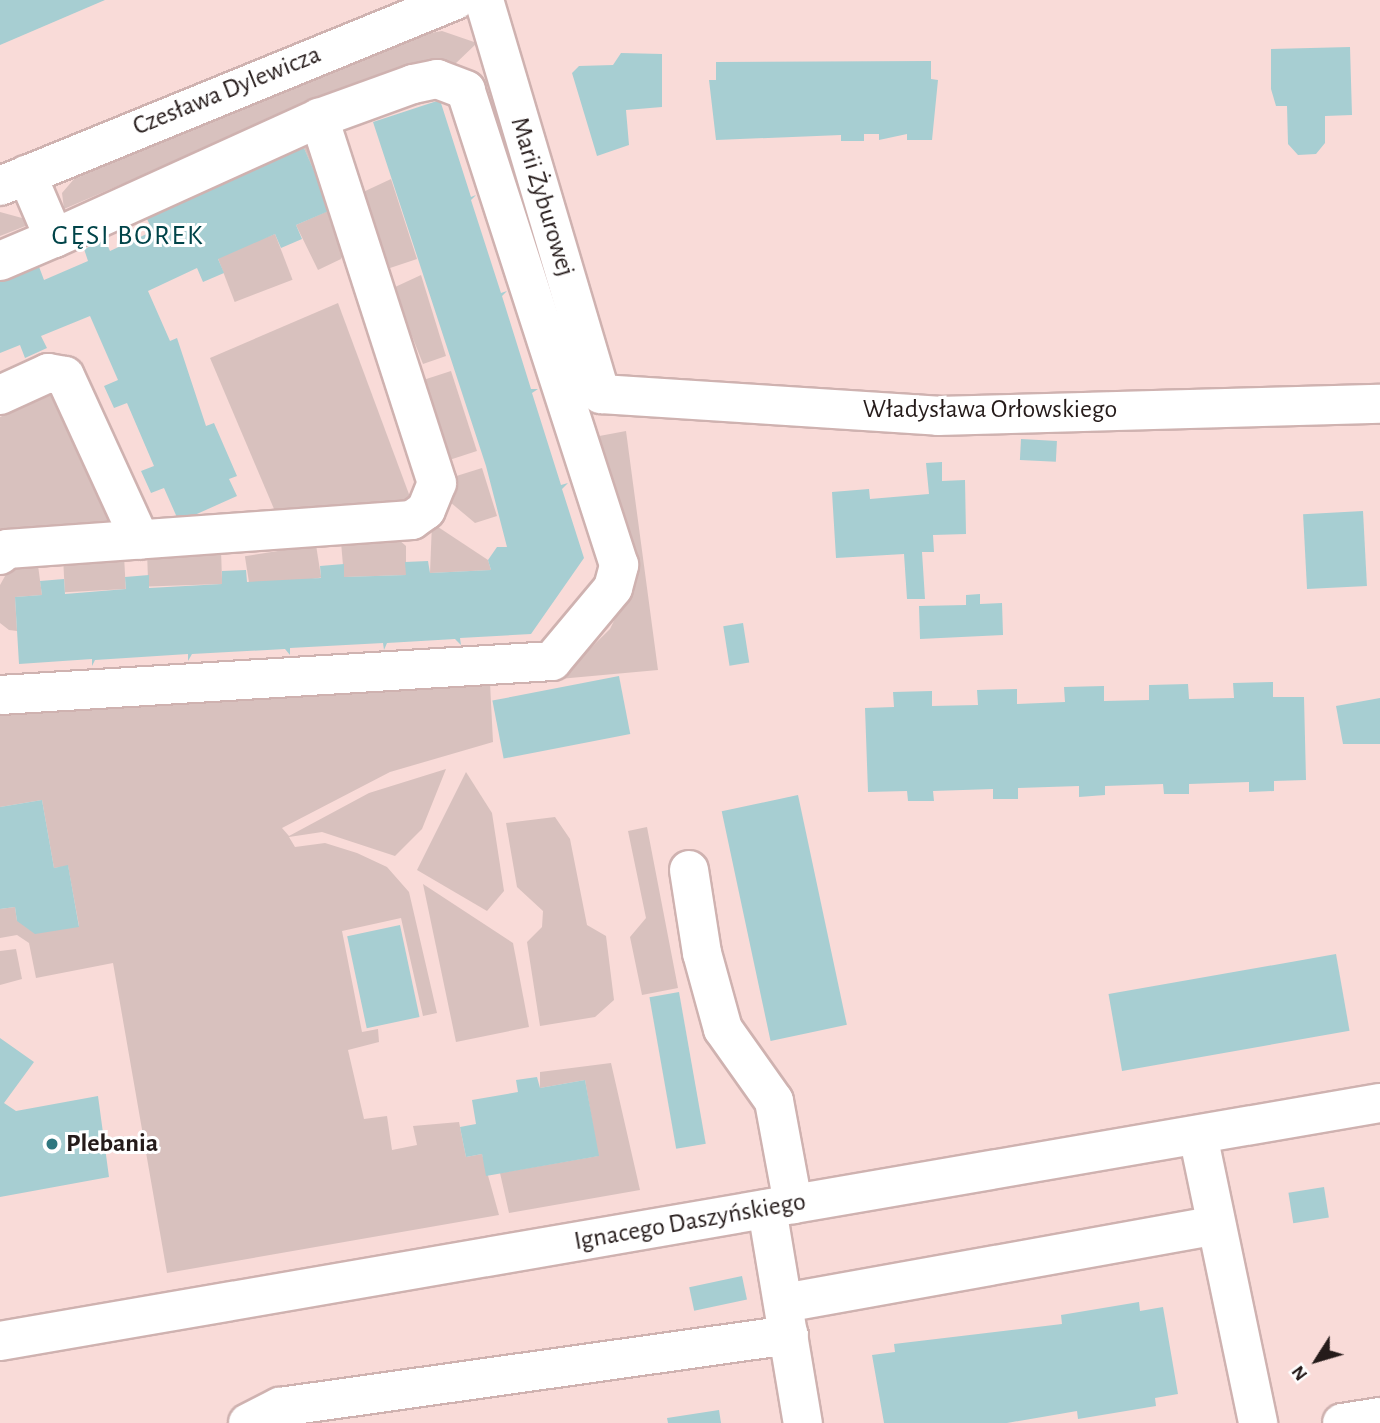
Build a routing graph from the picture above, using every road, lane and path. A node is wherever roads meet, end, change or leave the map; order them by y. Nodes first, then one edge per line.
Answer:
1 (455, 0) edge
2 (484, 0) edge
3 (319, 118) junction
4 (13, 180) edge
5 (54, 238) junction
6 (0, 261) edge
7 (601, 394) joint
8 (0, 395) edge
9 (1380, 404) edge
10 (140, 540) junction
11 (0, 555) edge
12 (0, 695) edge
13 (689, 870) dead end
14 (1380, 1103) edge
15 (1198, 1135) junction
16 (780, 1206) junction
17 (1216, 1225) junction
18 (786, 1319) junction
19 (0, 1341) edge
20 (1380, 1417) edge
21 (248, 1423) edge
22 (803, 1423) edge
23 (1258, 1423) edge
24 (1342, 1423) edge

1 - 4 street, Czesława Dylewicza
2 - 7 street, Marii Żyburowej
3 - 5 street
3 - 10 street
3 - 12 street
4 - 5 street
5 - 6 street
7 - 9 street, Władysława Orłowskiego
8 - 10 street
10 - 11 street
13 - 16 street
14 - 15 street, Ignacego Daszyńskiego
15 - 16 street, Ignacego Daszyńskiego
15 - 17 street
16 - 18 street
16 - 19 street, Ignacego Daszyńskiego
17 - 18 street
17 - 23 street
18 - 21 street
18 - 22 street
20 - 24 street

